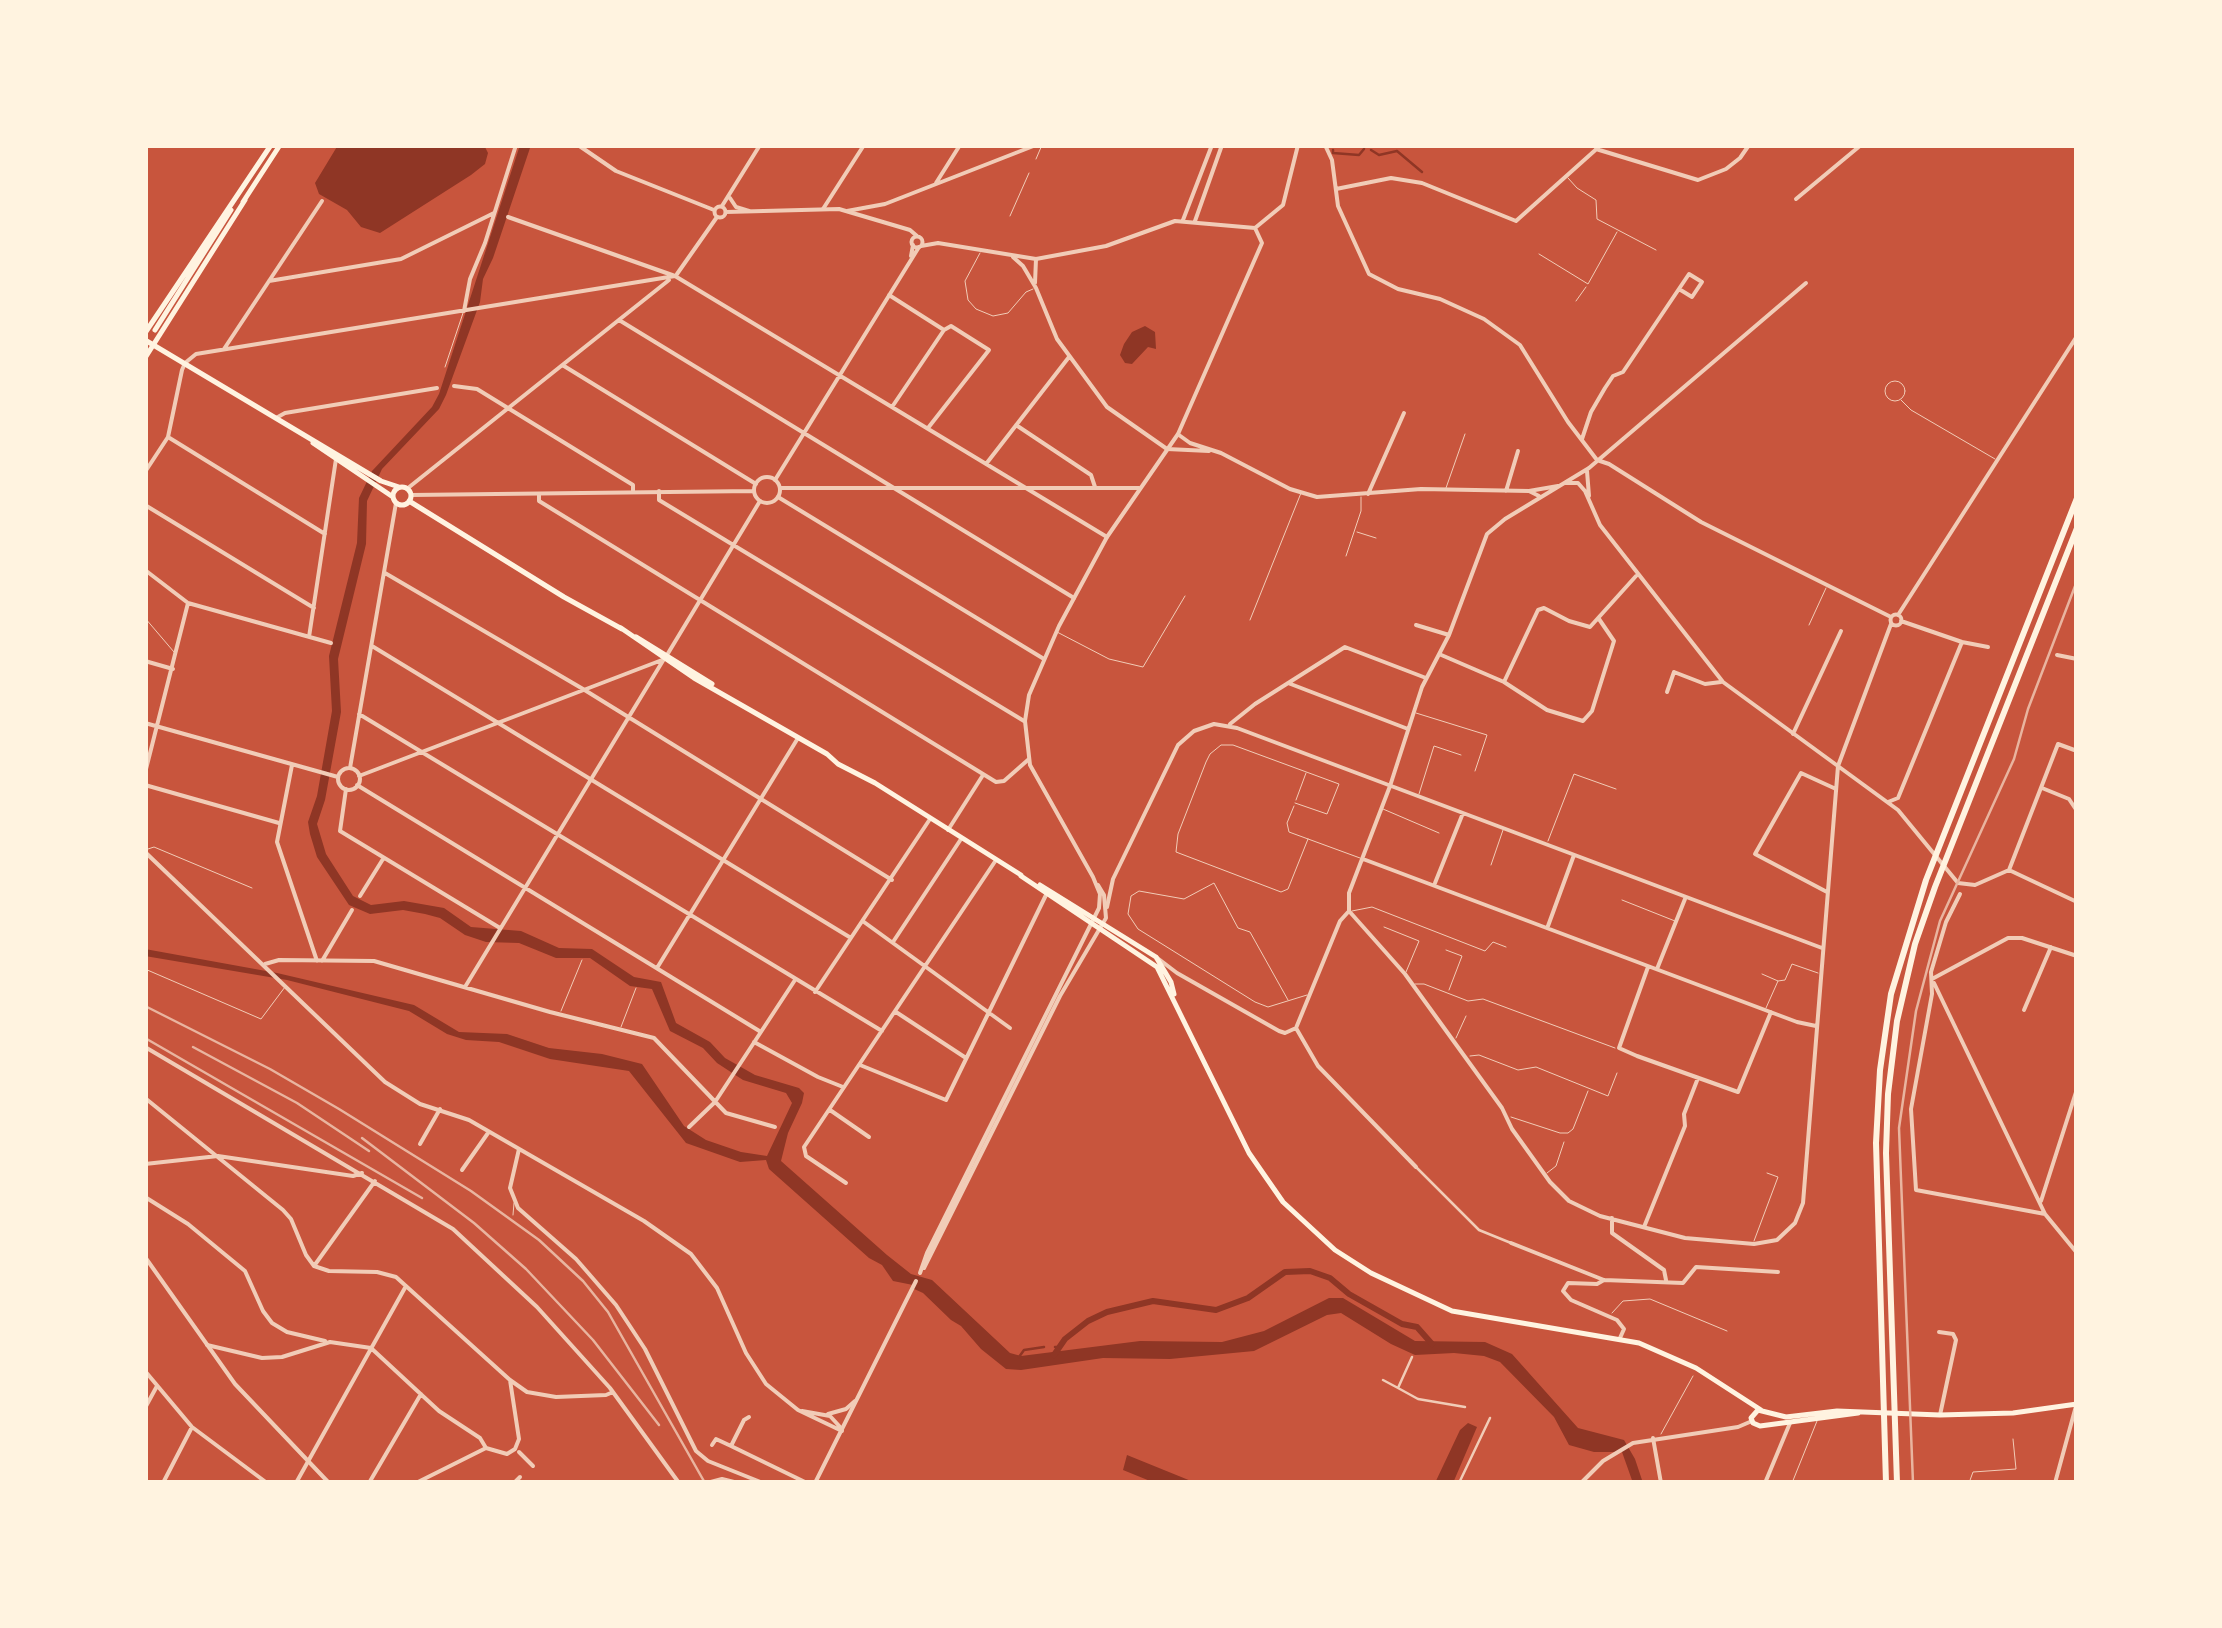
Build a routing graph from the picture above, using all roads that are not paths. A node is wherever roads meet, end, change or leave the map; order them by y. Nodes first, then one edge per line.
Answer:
1 (271, 145) edge
2 (280, 145) edge
3 (516, 145) edge
4 (578, 145) edge
5 (760, 145) edge
6 (864, 145) edge
7 (960, 145) edge
8 (1039, 145) edge
9 (1212, 145) edge
10 (1222, 145) edge
11 (1298, 145) edge
12 (1324, 145) edge
13 (1748, 145) edge
14 (1861, 145) edge
15 (1598, 147) edge
16 (1036, 158) dead end
17 (1030, 173) dead end
18 (1566, 175) junction
19 (935, 185) junction
20 (1336, 189) junction
21 (242, 190) junction
22 (729, 195) junction
23 (244, 200) junction
24 (1796, 200) dead end
25 (322, 201) dead end
26 (885, 204) junction
27 (724, 209) junction
28 (823, 209) junction
29 (714, 210) junction
30 (749, 210) junction
31 (847, 210) junction
32 (494, 212) junction
33 (1010, 216) dead end
34 (508, 217) dead end
35 (717, 217) junction
36 (1183, 220) junction
37 (1195, 220) junction
38 (888, 223) junction
39 (1255, 228) junction
40 (1618, 229) junction
41 (216, 236) junction
42 (917, 242) junction
43 (1656, 250) dead end
44 (982, 251) junction
45 (1539, 254) dead end
46 (1013, 257) junction
47 (1036, 259) junction
48 (675, 276) junction
49 (269, 281) junction
50 (1806, 283) dead end
51 (1588, 284) junction
52 (1036, 288) junction
53 (1679, 289) junction
54 (888, 294) junction
55 (1576, 301) dead end
56 (464, 311) junction
57 (619, 320) junction
58 (155, 330) dead end
59 (944, 330) junction
60 (2077, 336) edge
61 (145, 337) edge
62 (154, 345) junction
63 (224, 349) junction
64 (1069, 357) junction
65 (145, 358) edge
66 (184, 363) junction
67 (563, 365) junction
68 (445, 367) dead end
69 (838, 374) junction
70 (454, 386) dead end
71 (436, 388) dead end
72 (1902, 400) junction
73 (892, 407) junction
74 (508, 408) junction
75 (1404, 412) dead end
76 (276, 418) junction
77 (1016, 425) junction
78 (928, 428) junction
79 (803, 433) junction
80 (1465, 434) dead end
81 (1177, 436) junction
82 (168, 437) junction
83 (1582, 440) junction
84 (1180, 448) junction
85 (1166, 449) junction
86 (1518, 451) dead end
87 (1221, 454) junction
88 (337, 457) junction
89 (1597, 460) junction
90 (1998, 460) junction
91 (986, 464) junction
92 (1589, 468) junction
93 (145, 472) edge
94 (1579, 475) junction
95 (775, 480) junction
96 (377, 481) junction
97 (756, 484) junction
98 (1580, 484) junction
99 (1561, 485) junction
100 (1095, 486) junction
101 (399, 487) junction
102 (1024, 487) junction
103 (780, 488) junction
104 (893, 488) junction
105 (1139, 488) junction
106 (1446, 490) junction
107 (1529, 490) junction
108 (754, 491) junction
109 (1506, 491) junction
110 (633, 492) junction
111 (659, 492) junction
112 (1302, 493) junction
113 (539, 494) junction
114 (1368, 494) junction
115 (409, 495) junction
116 (1361, 495) junction
117 (778, 497) junction
118 (1540, 498) junction
119 (2077, 498) edge
120 (394, 500) junction
121 (760, 501) junction
122 (145, 504) edge
123 (1591, 506) junction
124 (2077, 528) edge
125 (1354, 532) junction
126 (325, 534) junction
127 (1108, 537) junction
128 (1376, 538) dead end
129 (734, 546) junction
130 (1346, 556) dead end
131 (145, 570) edge
132 (385, 573) junction
133 (1638, 574) junction
134 (1828, 585) junction
135 (1185, 596) dead end
136 (1074, 598) junction
137 (700, 600) junction
138 (188, 604) junction
139 (314, 608) junction
140 (1898, 614) junction
141 (145, 618) edge
142 (1250, 620) dead end
143 (1599, 620) junction
144 (1902, 620) junction
145 (1891, 621) junction
146 (1416, 624) dead end
147 (1808, 625) dead end
148 (1841, 631) dead end
149 (1057, 632) junction
150 (1448, 635) junction
151 (310, 637) junction
152 (331, 642) dead end
153 (1962, 642) junction
154 (372, 646) junction
155 (1988, 646) dead end
156 (176, 654) junction
157 (1439, 654) junction
158 (2057, 655) dead end
159 (665, 657) junction
160 (1044, 659) junction
161 (2077, 659) edge
162 (145, 661) edge
163 (172, 668) junction
164 (1426, 678) junction
165 (1504, 682) junction
166 (1722, 682) junction
167 (1288, 684) junction
168 (583, 689) junction
169 (1667, 692) dead end
170 (1413, 712) junction
171 (359, 714) junction
172 (628, 719) junction
173 (1025, 721) junction
174 (499, 722) junction
175 (145, 723) edge
176 (157, 726) junction
177 (1229, 726) junction
178 (1408, 730) junction
179 (1793, 734) junction
180 (798, 738) junction
181 (422, 751) junction
182 (2077, 752) edge
183 (1461, 755) dead end
184 (1028, 760) junction
185 (292, 764) junction
186 (1838, 766) junction
187 (350, 768) junction
188 (1475, 771) dead end
189 (1306, 772) junction
190 (145, 773) edge
191 (984, 775) junction
192 (359, 776) junction
193 (338, 778) junction
194 (591, 779) junction
195 (145, 785) edge
196 (357, 785) junction
197 (1390, 786) junction
198 (2042, 788) junction
199 (346, 789) junction
200 (1616, 789) dead end
201 (1836, 790) junction
202 (1418, 797) junction
203 (760, 800) junction
204 (1888, 802) junction
205 (1295, 803) junction
206 (1381, 809) junction
207 (2077, 812) edge
208 (1462, 813) junction
209 (930, 819) junction
210 (279, 823) junction
211 (1504, 829) junction
212 (948, 830) junction
213 (1439, 833) dead end
214 (557, 835) junction
215 (962, 839) junction
216 (1308, 839) junction
217 (2077, 839) edge
218 (1547, 845) junction
219 (145, 851) edge
220 (1574, 856) junction
221 (1363, 858) junction
222 (383, 859) junction
223 (724, 860) junction
224 (996, 860) junction
225 (2077, 860) edge
226 (1491, 865) dead end
227 (2009, 870) junction
228 (1113, 879) junction
229 (892, 880) junction
230 (1434, 884) junction
231 (252, 888) dead end
232 (525, 888) junction
233 (1101, 892) junction
234 (1827, 892) junction
235 (1052, 893) junction
236 (1960, 894) dead end
237 (360, 896) dead end
238 (1686, 898) junction
239 (1622, 900) dead end
240 (2077, 902) edge
241 (1106, 908) junction
242 (352, 910) dead end
243 (1349, 911) junction
244 (690, 915) junction
245 (864, 921) junction
246 (1094, 921) junction
247 (1677, 921) junction
248 (1102, 926) junction
249 (1384, 927) dead end
250 (1547, 927) junction
251 (499, 929) junction
252 (851, 938) junction
253 (893, 942) junction
254 (1506, 947) dead end
255 (1822, 948) junction
256 (2051, 948) junction
257 (1446, 950) dead end
258 (2077, 956) edge
259 (1156, 957) junction
260 (582, 960) dead end
261 (319, 961) junction
262 (1648, 965) junction
263 (263, 966) junction
264 (926, 966) junction
265 (657, 968) junction
266 (145, 969) edge
267 (1657, 969) junction
268 (1177, 974) junction
269 (1405, 974) junction
270 (1762, 974) dead end
271 (1820, 974) junction
272 (1167, 979) junction
273 (1932, 979) junction
274 (795, 980) junction
275 (1778, 982) junction
276 (1412, 984) junction
277 (285, 986) junction
278 (465, 988) junction
279 (636, 988) dead end
280 (814, 992) junction
281 (1310, 994) junction
282 (1448, 994) junction
283 (1288, 1000) junction
284 (2024, 1010) dead end
285 (1768, 1011) junction
286 (896, 1012) junction
287 (989, 1012) junction
288 (560, 1014) junction
289 (1466, 1016) dead end
290 (1816, 1026) junction
291 (1010, 1028) dead end
292 (1296, 1028) junction
293 (620, 1029) junction
294 (882, 1031) junction
295 (760, 1032) junction
296 (1453, 1040) junction
297 (754, 1042) junction
298 (145, 1047) edge
299 (1619, 1048) junction
300 (966, 1058) junction
301 (1466, 1058) junction
302 (860, 1065) junction
303 (1617, 1073) dead end
304 (1698, 1078) junction
305 (844, 1087) junction
306 (1589, 1088) junction
307 (2077, 1089) edge
308 (145, 1098) edge
309 (714, 1102) junction
310 (440, 1109) junction
311 (830, 1110) junction
312 (1508, 1117) junction
313 (689, 1127) dead end
314 (775, 1127) dead end
315 (488, 1131) junction
316 (870, 1138) dead end
317 (1564, 1142) dead end
318 (420, 1144) dead end
319 (519, 1149) junction
320 (218, 1156) junction
321 (227, 1158) junction
322 (145, 1164) edge
323 (230, 1166) junction
324 (1416, 1167) joint
325 (462, 1170) dead end
326 (362, 1173) junction
327 (1767, 1173) dead end
328 (1545, 1174) junction
329 (375, 1180) junction
330 (846, 1182) dead end
331 (145, 1197) edge
332 (2041, 1201) junction
333 (514, 1202) junction
334 (2045, 1214) junction
335 (514, 1215) dead end
336 (1612, 1218) junction
337 (1644, 1227) junction
338 (1511, 1243) joint
339 (1754, 1244) junction
340 (2076, 1250) edge
341 (145, 1257) edge
342 (314, 1266) junction
343 (1778, 1272) dead end
344 (920, 1274) junction
345 (1604, 1280) junction
346 (1666, 1280) junction
347 (407, 1284) junction
348 (1610, 1316) junction
349 (1727, 1330) dead end
350 (1939, 1332) dead end
351 (1620, 1338) junction
352 (330, 1342) junction
353 (207, 1344) junction
354 (371, 1348) junction
355 (1412, 1357) dead end
356 (145, 1371) edge
357 (1693, 1376) dead end
358 (510, 1380) junction
359 (1383, 1380) dead end
360 (158, 1386) junction
361 (1398, 1388) junction
362 (614, 1392) junction
363 (1733, 1392) junction
364 (421, 1394) junction
365 (858, 1398) junction
366 (2076, 1404) edge
367 (1465, 1407) dead end
368 (145, 1408) edge
369 (798, 1410) junction
370 (1762, 1411) junction
371 (824, 1414) junction
372 (1940, 1415) junction
373 (1816, 1416) junction
374 (748, 1417) dead end
375 (1490, 1418) dead end
376 (1752, 1418) junction
377 (1790, 1423) junction
378 (1763, 1425) junction
379 (192, 1427) junction
380 (842, 1431) junction
381 (1656, 1438) junction
382 (2013, 1439) dead end
383 (712, 1445) dead end
384 (731, 1446) junction
385 (486, 1448) junction
386 (516, 1452) junction
387 (308, 1461) junction
388 (533, 1466) dead end
389 (520, 1478) dead end
390 (163, 1483) edge
391 (267, 1483) edge
392 (296, 1483) edge
393 (328, 1483) edge
394 (369, 1483) edge
395 (416, 1483) edge
396 (514, 1483) edge
397 (679, 1483) edge
398 (708, 1483) edge
399 (738, 1483) edge
400 (763, 1483) edge
401 (807, 1483) edge
402 (816, 1483) edge
403 (1460, 1483) edge
404 (1581, 1483) edge
405 (1661, 1483) edge
406 (1765, 1483) edge
407 (1792, 1483) edge
408 (1886, 1483) edge
409 (1897, 1483) edge
410 (1970, 1483) edge
411 (2055, 1483) edge

1 - 21 main road
2 - 23 main road
3 - 32 street
4 - 29 street
5 - 22 street
6 - 28 street
7 - 19 street
8 - 16 lane
8 - 19 street
9 - 36 street
10 - 37 street
11 - 39 street
12 - 20 street
13 - 15 street
14 - 24 street
15 - 18 street
17 - 33 lane
18 - 20 street
18 - 40 lane
19 - 26 street
20 - 83 street
21 - 41 main road
21 - 61 main road
22 - 27 street
22 - 30 street
23 - 41 main road
23 - 62 main road
25 - 49 street
26 - 31 street
26 - 38 street
27 - 29 street
27 - 30 street
27 - 35 street
28 - 30 street
28 - 31 street
29 - 35 street
31 - 38 street
32 - 49 street
32 - 56 street
34 - 48 street
35 - 48 street
36 - 37 street
36 - 47 street
37 - 39 street
38 - 42 street
39 - 81 street
40 - 43 lane
40 - 51 lane
41 - 58 main road
42 - 44 street
42 - 54 street
44 - 46 street
44 - 52 lane
45 - 51 lane
46 - 47 street
46 - 52 street
47 - 52 street
48 - 56 street
48 - 57 street
48 - 69 street
49 - 63 street
50 - 89 street
51 - 55 lane
52 - 64 street
53 - 53 street
53 - 83 street
54 - 59 street
54 - 69 street
56 - 63 street
56 - 68 lane
57 - 67 street
57 - 79 street
59 - 73 street
59 - 78 street
60 - 90 street
61 - 62 main road
62 - 65 main road
62 - 66 main road
63 - 66 street
64 - 77 street
64 - 85 street
66 - 76 main road
66 - 82 street
67 - 74 street
67 - 97 street
69 - 73 street
69 - 79 street
70 - 74 street
71 - 76 street
72 - 72 lane
72 - 90 lane
73 - 78 street
74 - 110 street
74 - 115 street
75 - 114 street
76 - 88 main road
77 - 91 street
77 - 100 street
78 - 91 street
79 - 95 street
79 - 104 street
80 - 106 lane
81 - 84 street
81 - 85 street
81 - 87 street
82 - 93 street
82 - 126 street
83 - 89 street
84 - 85 street
84 - 87 street
85 - 105 street
86 - 109 street
87 - 112 street
88 - 96 main road
88 - 126 street
89 - 92 street
89 - 134 street
90 - 140 street
91 - 102 street
92 - 94 street
92 - 123 street
94 - 98 street
94 - 99 street
95 - 97 street
95 - 103 street
96 - 101 main road
96 - 120 main road
97 - 108 street
98 - 99 street
98 - 123 street
99 - 107 street
99 - 118 street
100 - 102 street
100 - 105 street
101 - 115 main road
101 - 120 main road
102 - 104 street
102 - 127 street
103 - 104 street
103 - 117 street
104 - 136 street
105 - 127 street
106 - 109 street
106 - 114 street
107 - 109 street
107 - 118 street
108 - 111 street
108 - 121 street
110 - 111 street
110 - 113 street
111 - 129 street
112 - 116 street
112 - 142 lane
113 - 115 street
113 - 137 street
114 - 116 street
115 - 120 main road
115 - 159 main road
116 - 125 lane
117 - 121 street
117 - 160 street
118 - 150 street
119 - 408 highway
120 - 132 street
121 - 129 street
122 - 139 street
123 - 133 street
124 - 409 highway
125 - 128 lane
125 - 130 lane
126 - 139 street
127 - 136 street
129 - 137 street
129 - 173 street
131 - 138 street
132 - 154 street
132 - 168 street
133 - 143 street
133 - 166 street
134 - 145 street
134 - 147 lane
135 - 149 lane
136 - 149 street
137 - 159 street
137 - 191 street
138 - 151 street
138 - 156 street
139 - 151 street
140 - 144 street
140 - 145 street
141 - 156 lane
143 - 165 street
143 - 165 street
144 - 145 street
144 - 153 street
145 - 186 street
146 - 150 street
148 - 179 street
149 - 160 street
150 - 157 street
151 - 152 street
153 - 155 street
153 - 204 street
154 - 171 street
154 - 174 street
156 - 163 street
157 - 164 street
157 - 165 street
158 - 161 street
159 - 168 street
159 - 172 street
159 - 180 main road
160 - 173 street
162 - 163 street
163 - 176 street
164 - 167 street
164 - 170 street
166 - 169 street
166 - 179 street
167 - 177 street
167 - 178 street
168 - 172 street
168 - 174 street
170 - 178 street
170 - 188 lane
171 - 181 street
171 - 187 street
172 - 194 street
172 - 203 street
173 - 184 street
174 - 181 street
174 - 194 street
175 - 176 street
176 - 185 street
176 - 190 street
177 - 197 street
177 - 228 street
178 - 197 street
179 - 186 street
180 - 203 street
180 - 209 main road
181 - 192 street
181 - 214 street
182 - 198 street
183 - 202 lane
184 - 191 street
184 - 233 street
185 - 193 street
185 - 210 street
186 - 201 street
186 - 204 street
187 - 192 street
187 - 193 street
189 - 205 lane
189 - 205 lane
189 - 216 lane
191 - 212 street
192 - 196 street
193 - 199 street
194 - 214 street
194 - 223 street
195 - 210 street
196 - 199 street
196 - 232 street
197 - 202 street
197 - 206 street
198 - 207 street
198 - 227 street
199 - 222 street
200 - 218 lane
201 - 234 street
201 - 234 street
202 - 208 street
203 - 223 street
203 - 229 street
204 - 227 street
205 - 216 lane
206 - 213 lane
206 - 221 street
208 - 211 street
208 - 230 street
209 - 212 main road
209 - 229 street
210 - 261 street
211 - 218 street
211 - 226 lane
212 - 215 main road
214 - 232 street
214 - 244 street
215 - 224 main road
215 - 253 street
216 - 221 lane
217 - 225 street
218 - 220 street
219 - 231 lane
219 - 263 street
220 - 238 street
220 - 250 street
221 - 230 street
221 - 243 street
222 - 237 street
222 - 251 street
223 - 244 street
223 - 252 street
224 - 235 main road
224 - 264 street
227 - 240 street
228 - 233 street
228 - 241 street
229 - 245 street
230 - 250 street
232 - 251 street
232 - 265 street
233 - 241 street
233 - 246 street
234 - 255 street
235 - 246 main road
235 - 287 street
236 - 273 street
238 - 247 street
238 - 255 street
239 - 247 lane
241 - 248 street
242 - 261 street
243 - 254 lane
243 - 269 street
243 - 281 street
244 - 265 street
244 - 274 street
245 - 252 street
245 - 253 street
246 - 248 main road
246 - 344 street
247 - 267 street
248 - 259 main road
248 - 272 main road
248 - 344 street
249 - 269 lane
250 - 262 street
251 - 278 street
252 - 280 street
253 - 264 street
255 - 271 street
256 - 258 street
256 - 273 street
256 - 284 street
257 - 282 lane
259 - 268 street
259 - 272 main road
260 - 288 lane
261 - 263 street
261 - 278 street
262 - 267 street
262 - 299 street
263 - 277 street
264 - 286 street
264 - 287 street
265 - 295 street
266 - 277 lane
267 - 285 street
268 - 272 street
268 - 292 street
269 - 276 street
270 - 275 lane
271 - 275 lane
271 - 290 street
272 - 351 main road
273 - 332 street
273 - 334 street
274 - 280 street
274 - 295 street
275 - 285 lane
276 - 282 lane
276 - 296 street
277 - 310 street
278 - 288 street
279 - 293 lane
280 - 294 street
281 - 283 lane
281 - 292 street
282 - 299 lane
283 - 283 lane
285 - 290 street
285 - 304 street
286 - 294 street
286 - 300 street
287 - 291 street
287 - 300 street
288 - 293 street
289 - 296 lane
290 - 339 street
292 - 324 street
293 - 309 street
294 - 302 street
295 - 297 street
296 - 301 street
297 - 305 street
297 - 309 street
298 - 326 street
299 - 304 street
300 - 302 street
301 - 306 lane
301 - 312 street
302 - 305 street
303 - 306 lane
304 - 337 street
305 - 311 street
306 - 312 lane
307 - 332 street
308 - 320 street
309 - 313 street
309 - 314 street
310 - 315 street
310 - 318 street
311 - 316 street
311 - 330 street
312 - 328 street
315 - 319 street
315 - 325 street
317 - 328 lane
319 - 333 street
319 - 369 street
320 - 321 street
320 - 322 street
320 - 323 street
321 - 323 street
321 - 326 street
323 - 342 street
324 - 338 street
326 - 329 street
327 - 339 lane
328 - 336 street
329 - 342 street
329 - 362 street
331 - 352 street
332 - 334 street
333 - 335 lane
333 - 400 street
334 - 340 street
336 - 337 street
336 - 346 street
337 - 339 street
338 - 345 street
341 - 353 street
342 - 347 street
343 - 346 street
344 - 365 street
345 - 346 street
345 - 348 street
347 - 354 street
347 - 358 street
348 - 349 lane
348 - 351 street
350 - 372 street
351 - 363 main road
352 - 353 street
352 - 354 street
353 - 387 street
354 - 364 street
354 - 387 street
355 - 361 street
356 - 360 street
357 - 381 lane
358 - 362 street
358 - 386 street
359 - 361 street
360 - 368 street
360 - 379 street
361 - 367 street
362 - 397 street
363 - 370 main road
363 - 376 main road
364 - 385 street
364 - 394 street
365 - 371 street
365 - 380 street
366 - 372 main road
366 - 411 street
369 - 371 street
369 - 380 street
370 - 373 main road
370 - 376 main road
370 - 378 main road
371 - 380 street
372 - 373 main road
373 - 377 main road
373 - 407 lane
374 - 384 street
375 - 403 street
376 - 378 main road
376 - 381 street
377 - 378 main road
377 - 406 street
379 - 390 street
379 - 391 street
380 - 402 street
381 - 404 street
381 - 405 street
382 - 410 lane
383 - 384 street
384 - 401 street
385 - 386 street
385 - 395 street
386 - 388 street
387 - 392 street
387 - 393 street
389 - 396 street
398 - 399 street

